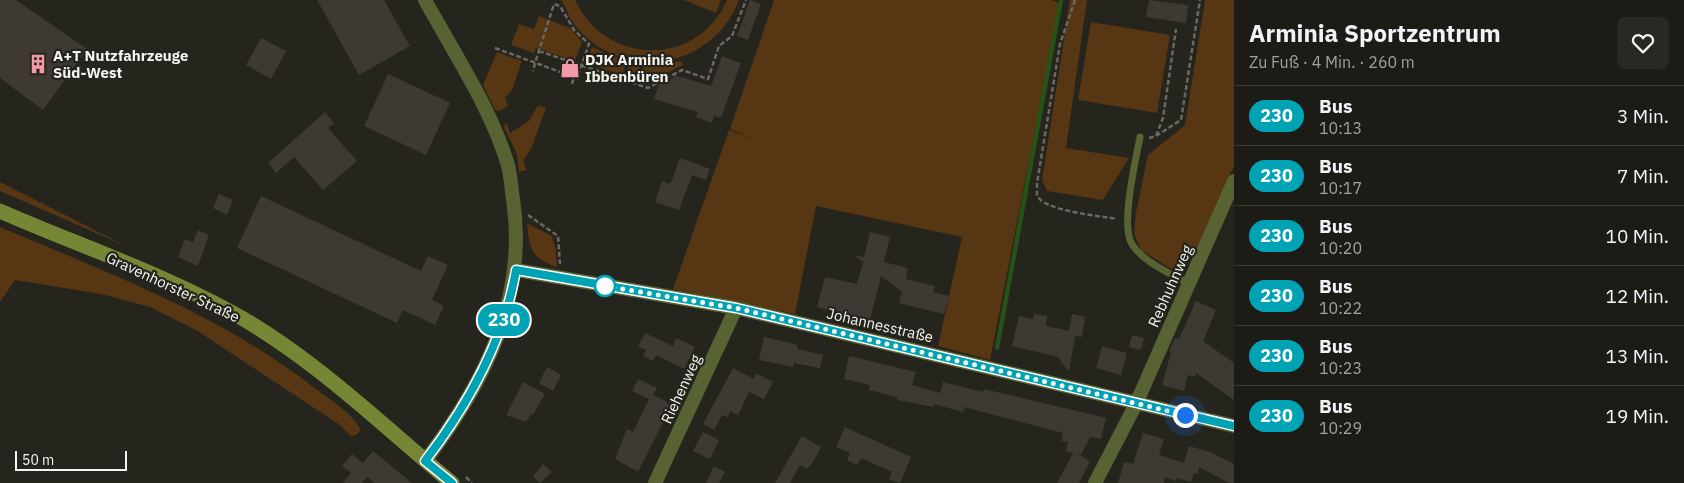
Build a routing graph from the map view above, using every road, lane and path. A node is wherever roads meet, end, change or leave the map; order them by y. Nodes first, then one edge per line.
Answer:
1 (425, 0) edge
2 (746, 0) edge
3 (1075, 0) edge
4 (1200, 0) edge
5 (1176, 30) dead end
6 (495, 48) dead end
7 (539, 50) junction
8 (535, 63) junction
9 (582, 65) junction
10 (533, 71) dead end
11 (574, 77) junction
12 (572, 84) dead end
13 (1156, 136) junction
14 (1140, 137) joint
15 (1234, 180) edge
16 (0, 211) edge
17 (527, 213) dead end
18 (1128, 221) junction
19 (516, 270) junction
20 (560, 278) junction
21 (1189, 284) junction
22 (736, 308) junction
23 (1136, 404) junction
24 (1234, 426) edge
25 (425, 461) junction
26 (452, 483) edge
27 (655, 483) edge
28 (1095, 483) edge

1 - 19 street
2 - 9 path
3 - 18 path
4 - 13 path
5 - 13 path
6 - 8 path
7 - 8 path
7 - 9 path
7 - 9 path
8 - 10 path
8 - 11 path
9 - 11 path
11 - 12 path
13 - 14 path
14 - 18 lane
15 - 21 street, Rebhuhnweg
16 - 25 main road, Gravenhorster Straße
17 - 20 path
18 - 21 lane
19 - 20 street, Johannesstraße
19 - 25 street
20 - 22 street, Johannesstraße
21 - 23 street, Rebhuhnweg
22 - 23 street, Johannesstraße
22 - 27 street, Riehenweg
23 - 24 street, Johannesstraße
23 - 28 street, Rebhuhnweg
25 - 26 main road, Gravenhorster Straße

